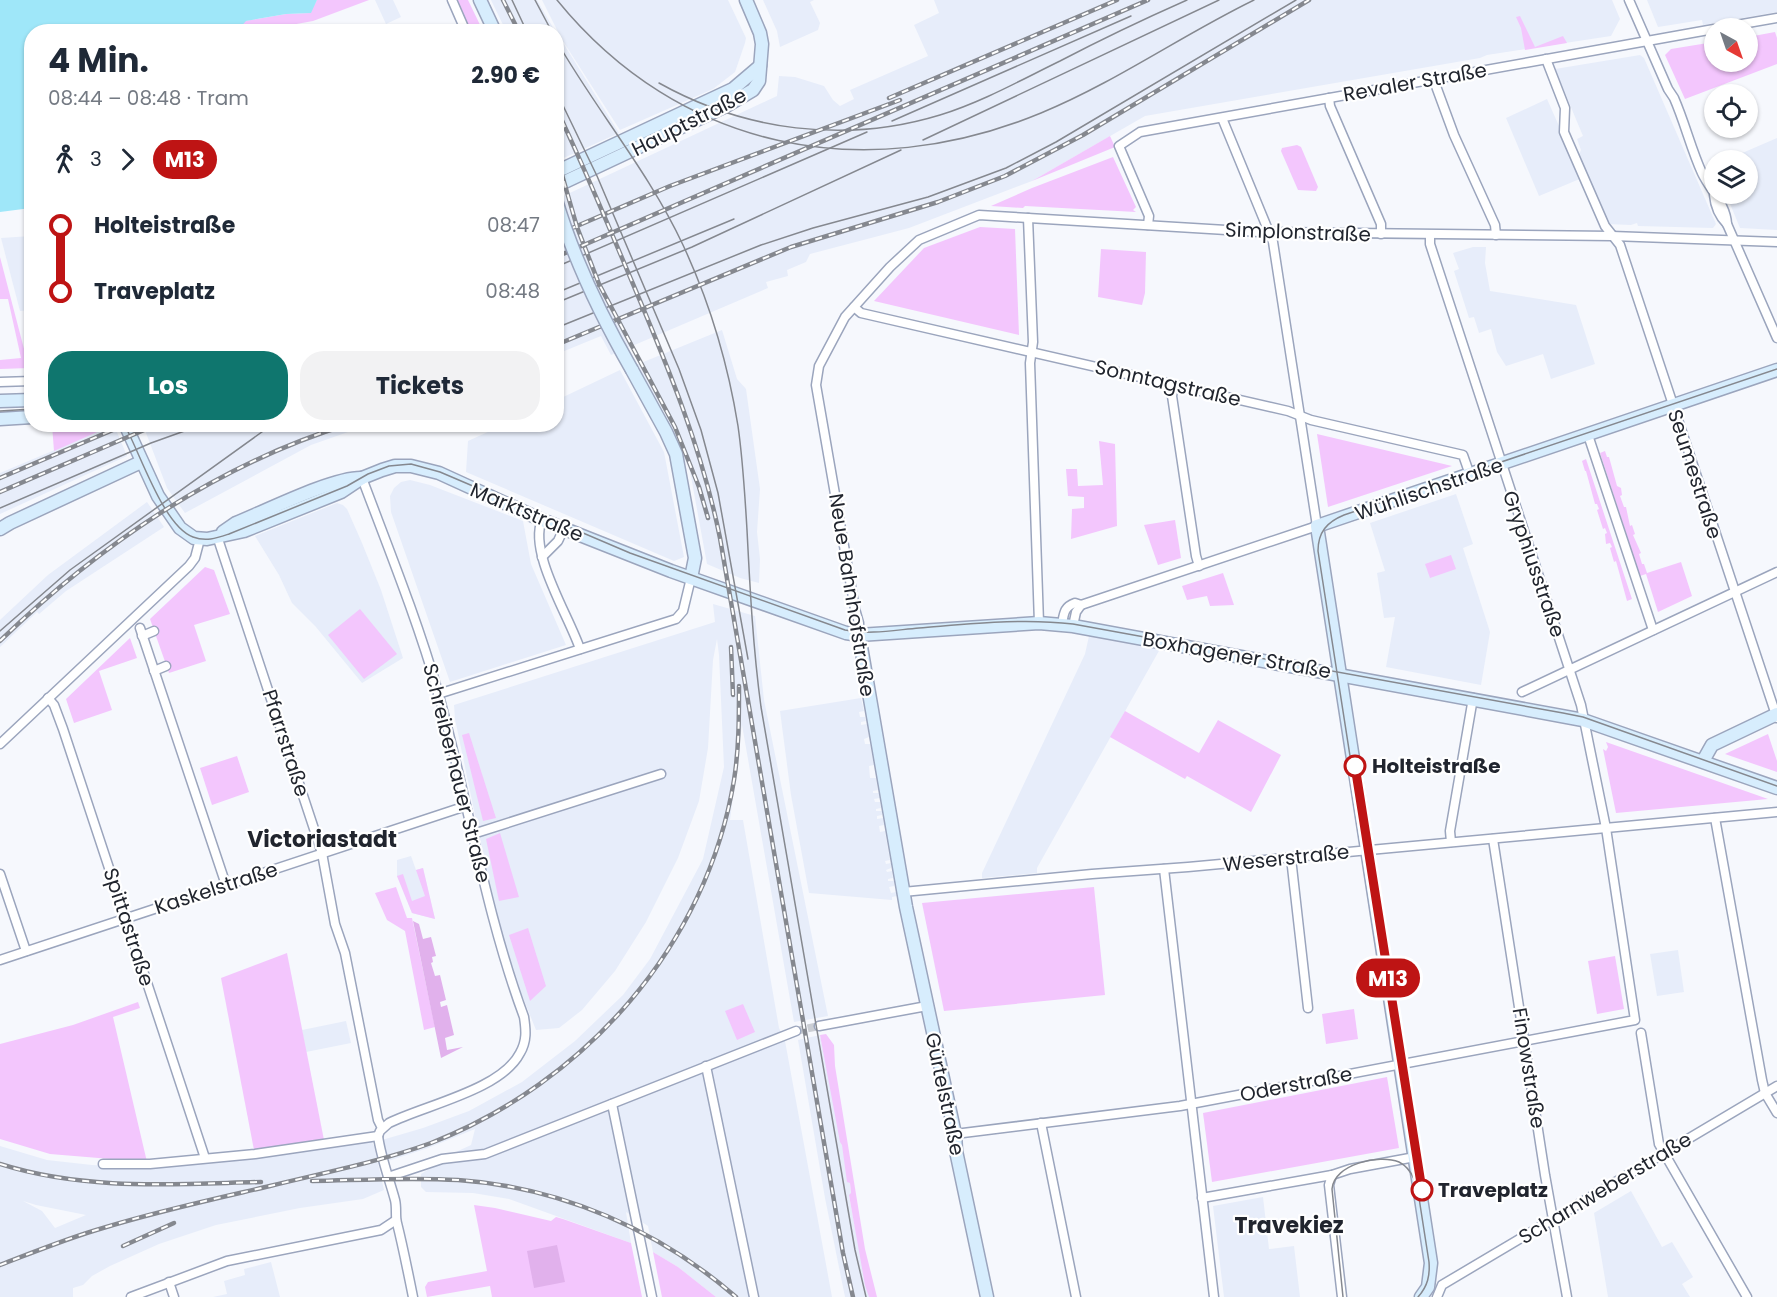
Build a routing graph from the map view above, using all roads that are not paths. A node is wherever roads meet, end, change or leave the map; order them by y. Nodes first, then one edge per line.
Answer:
1 (452, 0) edge
2 (480, 0) edge
3 (746, 0) edge
4 (1629, 0) edge
5 (1777, 18) edge
6 (1758, 21) edge
7 (462, 24) edge
8 (491, 24) edge
9 (1704, 31) edge
10 (1647, 41) junction
11 (1546, 59) junction
12 (760, 66) junction
13 (1433, 78) junction
14 (1329, 98) junction
15 (1222, 118) junction
16 (564, 168) edge
17 (1704, 174) edge
18 (564, 182) edge
19 (1721, 204) edge
20 (1028, 218) junction
21 (564, 222) edge
22 (1148, 225) junction
23 (1270, 232) junction
24 (1381, 234) junction
25 (1430, 235) junction
26 (1496, 235) junction
27 (1612, 236) junction
28 (1734, 241) junction
29 (1777, 242) edge
30 (854, 307) junction
31 (1777, 338) edge
32 (1031, 351) junction
33 (1777, 370) edge
34 (24, 381) edge
35 (0, 382) edge
36 (1174, 385) junction
37 (24, 400) edge
38 (0, 402) edge
39 (1672, 406) junction
40 (1300, 415) junction
41 (24, 418) edge
42 (0, 419) edge
43 (128, 432) edge
44 (1588, 435) junction
45 (141, 462) junction
46 (1501, 464) junction
47 (1470, 475) junction
48 (362, 478) junction
49 (542, 520) junction
50 (1317, 526) junction
51 (564, 528) junction
52 (0, 529) edge
53 (217, 536) junction
54 (200, 539) junction
55 (542, 557) junction
56 (1199, 566) junction
57 (1777, 572) edge
58 (691, 578) junction
59 (1734, 592) junction
60 (1039, 623) junction
61 (1068, 625) junction
62 (1653, 630) junction
63 (154, 631) dead end
64 (859, 635) junction
65 (580, 649) junction
66 (166, 666) dead end
67 (154, 670) junction
68 (1569, 670) junction
69 (1341, 674) junction
70 (1522, 692) dead end
71 (438, 694) junction
72 (48, 698) junction
73 (1473, 698) junction
74 (1777, 716) edge
75 (1583, 720) junction
76 (0, 744) edge
77 (1702, 761) junction
78 (661, 774) dead end
79 (1777, 788) edge
80 (466, 806) junction
81 (1777, 812) edge
82 (1715, 818) junction
83 (1606, 828) junction
84 (473, 834) junction
85 (1493, 839) junction
86 (1451, 842) junction
87 (1366, 850) junction
88 (322, 853) junction
89 (1291, 858) junction
90 (1164, 869) junction
91 (0, 874) edge
92 (226, 885) junction
93 (903, 892) junction
94 (126, 918) junction
95 (26, 951) junction
96 (0, 960) edge
97 (927, 1006) junction
98 (1308, 1008) dead end
99 (1635, 1020) joint
100 (819, 1026) tunnel mouth
101 (796, 1031) tunnel mouth
102 (1641, 1033) dead end
103 (1525, 1041) junction
104 (1399, 1064) junction
105 (706, 1066) junction
106 (1777, 1086) edge
107 (1765, 1093) junction
108 (612, 1104) junction
109 (1191, 1104) junction
110 (1777, 1113) edge
111 (1041, 1123) junction
112 (380, 1132) junction
113 (955, 1134) junction
114 (1664, 1153) junction
115 (1415, 1156) junction
116 (205, 1158) junction
117 (104, 1164) dead end
118 (1332, 1175) junction
119 (388, 1177) junction
120 (1202, 1198) junction
121 (1553, 1218) junction
122 (396, 1220) junction
123 (169, 1282) junction
124 (1431, 1294) edge
125 (131, 1297) edge
126 (174, 1297) edge
127 (413, 1297) edge
128 (652, 1297) edge
129 (754, 1297) edge
130 (987, 1297) edge
131 (1076, 1297) edge
132 (1214, 1297) edge
133 (1342, 1297) edge
134 (1567, 1297) edge
135 (1747, 1297) edge

1 - 7 street
2 - 8 street
3 - 12 street
4 - 10 street
5 - 6 street
9 - 10 street, Revaler Straße
10 - 11 street, Revaler Straße
10 - 17 street
11 - 13 street, Revaler Straße
11 - 27 street, Seumestraße
12 - 16 street, Hauptstraße
12 - 18 street, Hauptstraße
13 - 14 street, Revaler Straße
13 - 26 street
14 - 15 street, Revaler Straße
14 - 24 street
15 - 22 street, Revaler Straße
15 - 23 street
19 - 28 street
20 - 22 street, Simplonstraße
20 - 30 street, Simplonstraße
20 - 32 street
21 - 58 street, bridge
22 - 23 street, Simplonstraße
23 - 24 street, Simplonstraße
23 - 40 street
24 - 25 street, Simplonstraße
25 - 26 street, Simplonstraße
25 - 46 street, Gryphiusstraße
26 - 27 street, Simplonstraße
27 - 28 street, Simplonstraße
27 - 39 street, Seumestraße
28 - 29 street, Simplonstraße
28 - 31 street
30 - 32 street, Sonntagstraße
30 - 64 street, Neue Bahnhofstraße
32 - 36 street, Sonntagstraße
32 - 60 street
33 - 39 street, Wühlischstraße
34 - 35 street
36 - 40 street, Sonntagstraße
36 - 56 street
37 - 38 street
39 - 44 street, Wühlischstraße
39 - 59 street, Seumestraße
40 - 47 street, Sonntagstraße
40 - 50 street
41 - 42 street
43 - 45 street
44 - 46 street, Wühlischstraße
44 - 62 street
45 - 52 street
45 - 54 street
46 - 47 street, Wühlischstraße
46 - 68 street, Gryphiusstraße
47 - 50 street, Wühlischstraße
48 - 49 street, Marktstraße
48 - 53 street, Marktstraße
48 - 71 street, Schreiberhauer Straße
49 - 51 street, Marktstraße
49 - 55 street
50 - 56 street, Wühlischstraße
50 - 69 street
51 - 55 street
51 - 58 street, Marktstraße
53 - 54 street, Marktstraße
53 - 88 street, Pfarrstraße
54 - 72 street
55 - 65 street
56 - 61 street, Wühlischstraße
57 - 59 street
58 - 64 street, Boxhagener Straße
58 - 65 street
59 - 62 street
59 - 74 street, Seumestraße
60 - 61 street, Boxhagener Straße
60 - 64 street, Boxhagener Straße
61 - 69 street, Boxhagener Straße
62 - 68 street
63 - 67 street
64 - 93 street, Neue Bahnhofstraße
65 - 71 street
66 - 67 street
67 - 92 street
68 - 70 street
68 - 75 street, Gryphiusstraße
69 - 73 street, Boxhagener Straße
69 - 87 street
71 - 80 street, Schreiberhauer Straße
72 - 76 street
72 - 94 street, Spittastraße
73 - 75 street, Boxhagener Straße
73 - 86 street
74 - 77 street
75 - 77 street, Boxhagener Straße
75 - 83 street, Gryphiusstraße
77 - 79 street, Boxhagener Straße
78 - 84 street
80 - 84 street, Schreiberhauer Straße
80 - 88 street, Kaskelstraße
81 - 82 street, Weserstraße
82 - 83 street, Weserstraße
82 - 107 street
83 - 85 street, Weserstraße
83 - 99 street, Gryphiusstraße
84 - 112 street, Schreiberhauer Straße
85 - 86 street, Weserstraße
85 - 103 street, Finowstraße
86 - 87 street, Weserstraße
87 - 89 street, Weserstraße
87 - 104 street
88 - 92 street, Kaskelstraße
88 - 112 street, Pfarrstraße
89 - 90 street, Weserstraße
89 - 98 street
90 - 93 street, Weserstraße
90 - 109 street
91 - 95 street
92 - 94 street, Kaskelstraße
93 - 97 street, Gürtelstraße
94 - 95 street, Kaskelstraße
94 - 116 street, Spittastraße
95 - 96 street, Kaskelstraße
97 - 100 street
97 - 113 street, Gürtelstraße
99 - 103 street, Oderstraße
101 - 105 street
102 - 114 street
103 - 104 street, Oderstraße
103 - 121 street, Finowstraße
104 - 109 street, Oderstraße
104 - 115 street
105 - 108 street
105 - 129 street
106 - 107 street, Scharnweberstraße
107 - 110 street
107 - 114 street, Scharnweberstraße
108 - 119 street
108 - 128 street
109 - 111 street, Oderstraße
109 - 120 street
111 - 113 street, Oderstraße
111 - 131 street
112 - 116 street
112 - 119 street, Pfarrstraße
113 - 130 street, Gürtelstraße
114 - 121 street, Scharnweberstraße
114 - 135 street
115 - 118 street
115 - 124 street
116 - 117 street
118 - 120 street
118 - 133 street
119 - 122 street, Pfarrstraße
120 - 132 street
121 - 124 street, Scharnweberstraße
121 - 134 street, Finowstraße
122 - 123 street
122 - 127 street, Pfarrstraße
123 - 125 street
123 - 126 street

